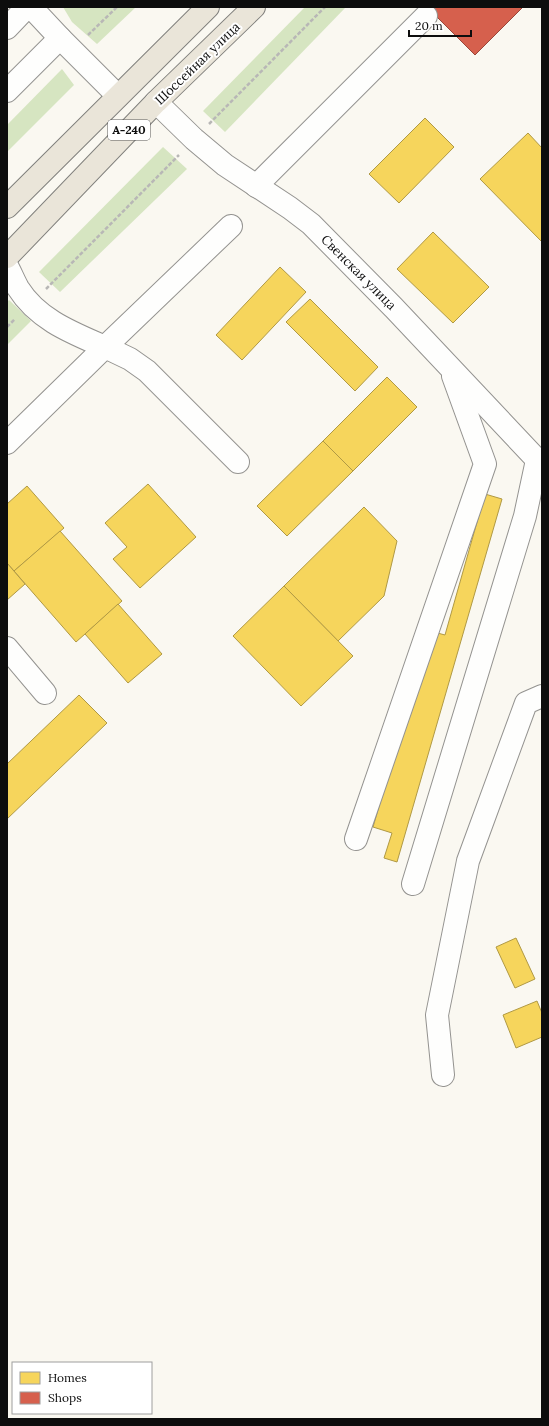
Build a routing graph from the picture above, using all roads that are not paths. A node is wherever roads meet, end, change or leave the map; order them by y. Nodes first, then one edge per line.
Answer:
1 (27, 7) edge
2 (31, 7) edge
3 (208, 7) edge
4 (254, 7) edge
5 (426, 16) dead end
6 (7, 28) edge
7 (60, 38) junction
8 (7, 91) edge
9 (118, 96) junction
10 (156, 102) junction
11 (256, 186) junction
12 (7, 207) edge
13 (231, 226) dead end
14 (7, 257) edge
15 (7, 266) edge
16 (105, 347) junction
17 (450, 367) junction
18 (7, 443) edge
19 (238, 462) dead end
20 (540, 463) edge
21 (7, 648) edge
22 (45, 693) dead end
23 (542, 696) edge
24 (356, 839) dead end
25 (413, 884) dead end
26 (443, 1075) dead end

1 - 6 street
2 - 7 street
3 - 9 main road, А-240
4 - 10 main road, Шоссейная улица / А-240
5 - 11 street
7 - 8 street
7 - 9 street
9 - 12 main road, А-240
10 - 11 street, Свенская улица
10 - 14 main road, Шоссейная улица / А-240
11 - 17 street, Свенская улица
13 - 16 street
15 - 16 street
16 - 18 street
16 - 19 street
17 - 20 street, Свенская улица
17 - 24 street
20 - 25 street
21 - 22 street
23 - 26 street

